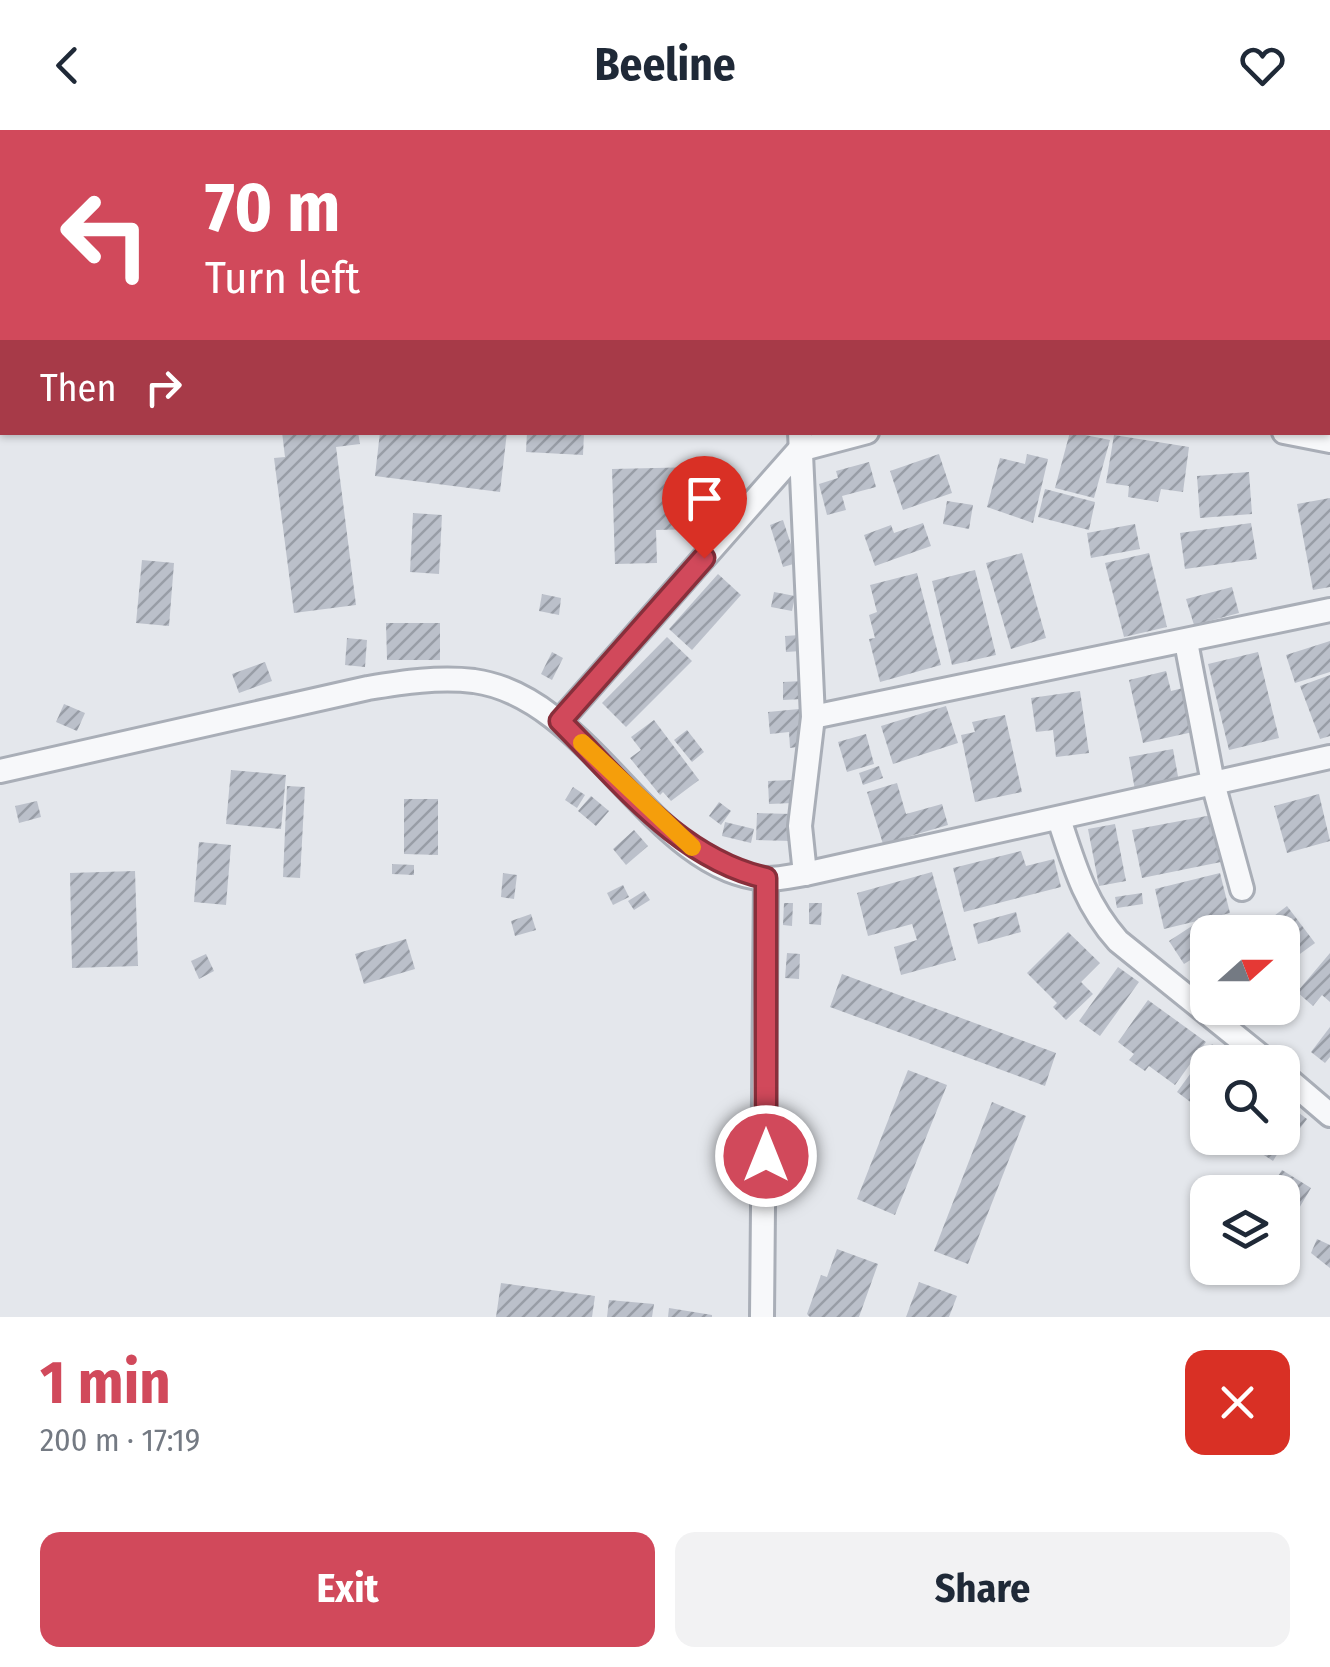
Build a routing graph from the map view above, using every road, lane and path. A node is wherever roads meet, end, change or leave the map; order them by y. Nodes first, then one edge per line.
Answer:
1 (845, 435) edge
2 (1301, 435) edge
3 (1330, 440) edge
4 (800, 441) edge
5 (1330, 610) edge
6 (1186, 642) junction
7 (813, 717) junction
8 (560, 721) junction
9 (1330, 757) edge
10 (0, 770) edge
11 (1213, 783) junction
12 (1058, 818) junction
13 (805, 874) junction
14 (766, 878) junction
15 (1242, 889) dead end
16 (1247, 1045) edge
17 (1300, 1089) edge
18 (1330, 1115) edge
19 (762, 1317) edge

1 - 4 street
2 - 3 street
4 - 7 street
4 - 8 street
5 - 6 street
6 - 7 street
6 - 11 street
7 - 13 street
8 - 10 street
8 - 14 street
9 - 11 street
11 - 12 street
11 - 15 street
12 - 13 street
12 - 16 street
13 - 14 street
14 - 19 street
17 - 18 street

